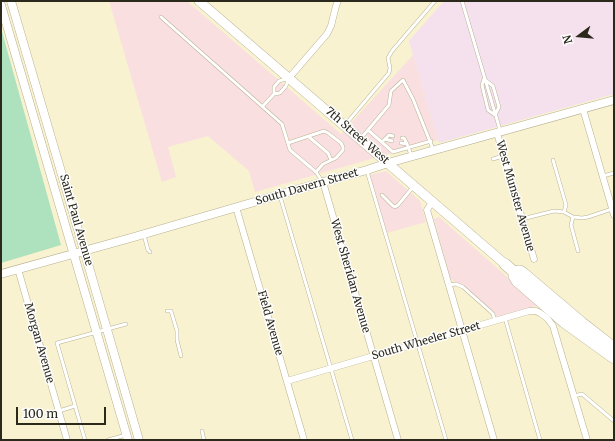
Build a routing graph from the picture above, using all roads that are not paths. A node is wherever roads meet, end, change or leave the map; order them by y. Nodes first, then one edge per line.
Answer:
1 (11, 1) edge
2 (200, 1) edge
3 (338, 1) edge
4 (435, 1) edge
5 (462, 1) edge
6 (1, 4) edge
7 (161, 17) dead end
8 (289, 78) junction
9 (484, 79) junction
10 (274, 94) junction
11 (614, 100) edge
12 (263, 106) junction
13 (583, 109) junction
14 (495, 115) junction
15 (344, 126) junction
16 (368, 130) junction
17 (498, 132) junction
18 (393, 136) dead end
19 (309, 137) junction
20 (402, 138) dead end
21 (360, 140) junction
22 (383, 140) junction
23 (392, 141) dead end
24 (431, 141) junction
25 (288, 143) junction
26 (401, 143) dead end
27 (408, 145) junction
28 (434, 150) junction
29 (503, 156) junction
30 (412, 157) junction
31 (493, 159) dead end
32 (330, 160) junction
33 (553, 160) dead end
34 (388, 163) junction
35 (367, 170) junction
36 (316, 172) junction
37 (614, 173) edge
38 (603, 176) junction
39 (323, 182) junction
40 (414, 186) junction
41 (280, 194) junction
42 (382, 195) dead end
43 (432, 202) junction
44 (236, 207) junction
45 (564, 212) junction
46 (613, 212) edge
47 (573, 216) junction
48 (522, 219) junction
49 (143, 234) junction
50 (84, 250) junction
51 (578, 250) dead end
52 (150, 252) dead end
53 (74, 253) junction
54 (534, 259) dead end
55 (505, 264) joint
56 (18, 270) junction
57 (514, 272) junction
58 (1, 274) edge
59 (449, 285) junction
60 (167, 311) dead end
61 (506, 318) junction
62 (495, 321) junction
63 (126, 324) dead end
64 (107, 328) junction
65 (462, 331) junction
66 (96, 332) junction
67 (418, 344) junction
68 (614, 348) edge
69 (181, 356) dead end
70 (373, 356) junction
71 (614, 358) edge
72 (331, 368) junction
73 (287, 381) junction
74 (574, 396) junction
75 (75, 406) junction
76 (59, 411) junction
77 (614, 422) edge
78 (202, 431) dead end
79 (127, 437) edge
80 (67, 440) edge
81 (85, 440) edge
82 (108, 440) edge
83 (139, 440) edge
84 (204, 440) edge
85 (304, 440) edge
86 (352, 440) edge
87 (398, 440) edge
88 (446, 440) edge
89 (494, 440) edge
90 (540, 440) edge
91 (587, 440) edge

1 - 50 street, Saint Paul Avenue
2 - 8 main road, 7th Street West
3 - 8 street
4 - 15 lane
5 - 9 lane
6 - 53 street, Saint Paul Avenue
7 - 12 lane
8 - 10 lane
8 - 10 lane
8 - 15 main road, 7th Street West
9 - 14 lane
9 - 14 lane
10 - 12 lane
11 - 13 street, South Davern Street
12 - 25 lane
13 - 17 street, South Davern Street
13 - 38 street
14 - 17 lane
15 - 21 main road, 7th Street West
16 - 21 lane
16 - 22 lane
16 - 24 lane
17 - 28 street, South Davern Street
17 - 29 street, West Munster Avenue
18 - 22 lane
19 - 25 lane
19 - 32 lane
19 - 32 lane
20 - 27 lane
21 - 34 main road, 7th Street West
22 - 23 lane
22 - 27 lane
24 - 27 lane
24 - 28 lane
25 - 36 lane
26 - 27 lane
27 - 30 lane
28 - 30 street, South Davern Street
29 - 31 lane
29 - 48 street, West Munster Avenue
30 - 34 street, South Davern Street
32 - 36 lane
33 - 45 lane
34 - 35 street, South Davern Street
34 - 40 main road, 7th Street West
35 - 39 street, South Davern Street
35 - 67 lane
36 - 39 lane
37 - 38 lane
38 - 46 street
39 - 41 street, South Davern Street
39 - 70 street, West Sheridan Avenue
40 - 42 lane
40 - 43 main road, 7th Street West
41 - 44 street, South Davern Street
41 - 72 lane
43 - 55 main road, 7th Street West
43 - 59 street
44 - 49 street, South Davern Street
44 - 73 street, Field Avenue
45 - 47 lane
45 - 48 lane
46 - 47 lane
47 - 51 lane
48 - 54 street, West Munster Avenue
49 - 50 street, South Davern Street
49 - 52 lane
50 - 53 street, South Davern Street
50 - 64 street, Saint Paul Avenue
53 - 56 street, South Davern Street
53 - 66 street, Saint Paul Avenue
55 - 57 highway, 7th Street West
56 - 58 street, South Davern Street
56 - 76 street, Morgan Avenue
57 - 68 highway
57 - 71 highway
59 - 62 lane
59 - 65 street
60 - 69 lane
61 - 62 street, South Wheeler Street
61 - 74 street, South Wheeler Street
61 - 90 lane
62 - 65 street, South Wheeler Street
63 - 64 lane
64 - 66 lane
64 - 83 street, Saint Paul Avenue
65 - 67 street, South Wheeler Street
65 - 89 street
66 - 75 lane
66 - 79 street, Saint Paul Avenue
67 - 70 street, South Wheeler Street
67 - 88 lane
70 - 72 street, South Wheeler Street
70 - 87 street, West Sheridan Avenue
72 - 73 street, South Wheeler Street
72 - 86 lane
73 - 85 street, Field Avenue
74 - 77 lane
74 - 91 street
75 - 76 lane
75 - 81 lane
76 - 80 street, Morgan Avenue
78 - 84 lane
79 - 82 lane

